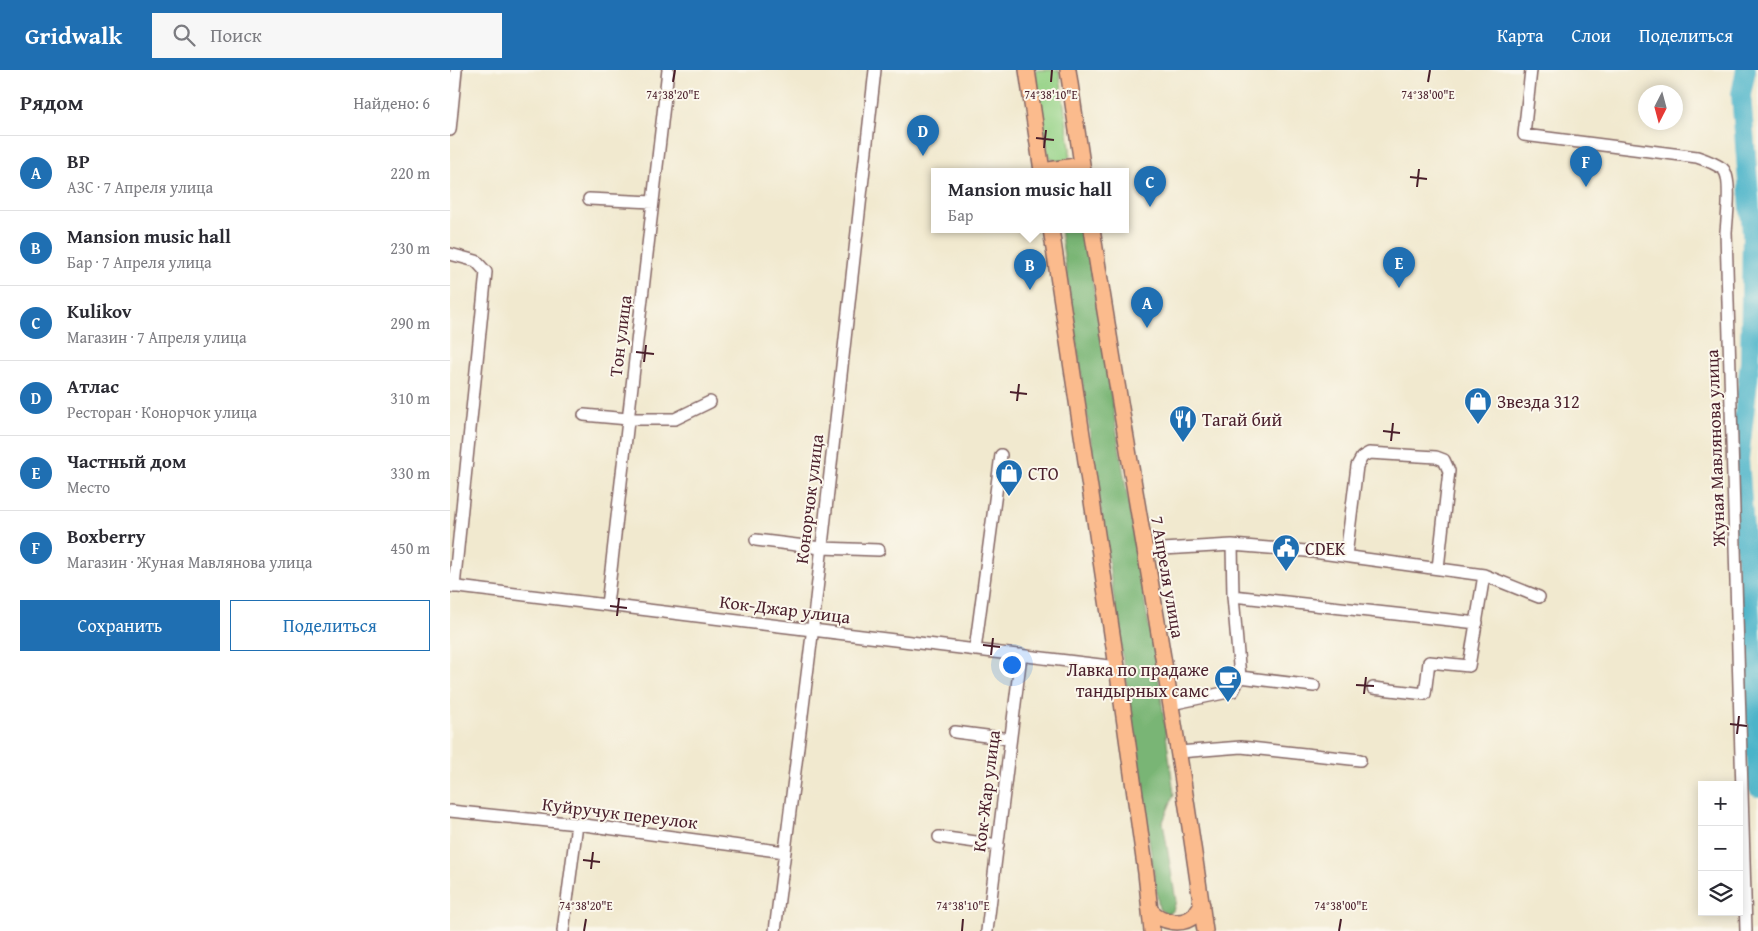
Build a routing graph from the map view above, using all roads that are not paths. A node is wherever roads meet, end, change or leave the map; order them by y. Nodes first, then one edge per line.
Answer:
1 (456, 70) edge
2 (668, 70) edge
3 (875, 70) edge
4 (1027, 70) edge
5 (1068, 70) edge
6 (1531, 70) edge
7 (450, 130) edge
8 (1042, 168) edge
9 (1082, 168) edge
10 (589, 199) dead end
11 (653, 202) junction
12 (1052, 233) edge
13 (1093, 233) edge
14 (450, 254) edge
15 (710, 402) dead end
16 (584, 415) dead end
17 (628, 419) junction
18 (1001, 455) dead end
19 (756, 540) dead end
20 (1232, 545) junction
21 (821, 548) junction
22 (880, 550) dead end
23 (1144, 554) junction
24 (1346, 556) junction
25 (1438, 568) junction
26 (1484, 575) junction
27 (452, 586) edge
28 (1233, 596) junction
29 (1539, 597) dead end
30 (607, 605) junction
31 (1476, 623) junction
32 (812, 630) junction
33 (975, 650) junction
34 (1021, 655) junction
35 (1117, 667) junction
36 (1240, 677) junction
37 (1314, 686) dead end
38 (1372, 688) dead end
39 (1171, 704) junction
40 (955, 732) dead end
41 (1010, 739) junction
42 (1179, 752) junction
43 (1360, 760) dead end
44 (450, 811) edge
45 (577, 824) junction
46 (939, 837) dead end
47 (998, 845) junction
48 (784, 852) junction
49 (1202, 905) junction
50 (1150, 911) junction
51 (563, 931) edge
52 (775, 931) edge
53 (987, 931) edge
54 (1152, 931) edge
55 (1205, 931) edge
56 (1746, 931) edge

1 - 7 street
2 - 11 street, Тон улица
3 - 21 street, Конорчок улица
4 - 8 main road
5 - 9 main road
6 - 56 street, Жуная Мавлянова улица
10 - 11 street
11 - 17 street, Тон улица
12 - 35 main road
13 - 23 main road, 7 Апреля улица
14 - 27 street
15 - 17 street
16 - 17 street
17 - 30 street, Тон улица
18 - 33 street
19 - 21 street
20 - 23 street
20 - 24 street
20 - 28 street
21 - 22 street
21 - 32 street, Конорчок улица
23 - 39 main road, 7 Апреля улица
24 - 25 street
24 - 25 street
25 - 26 street
26 - 29 street
26 - 31 street
27 - 30 street, Кок-Джар улица
28 - 31 street
28 - 36 street
30 - 32 street, Кок-Джар улица
31 - 38 street
32 - 33 street, Кок-Джар улица
32 - 48 street, Конорчок улица
33 - 34 street, Кок-Джар улица
34 - 35 street, Кок-Джар улица
34 - 41 street, Кок-Жар улица
35 - 50 main road
36 - 37 street
36 - 39 street
39 - 42 main road, 7 Апреля улица
40 - 41 street
41 - 47 street, Кок-Жар улица
42 - 43 street
42 - 49 main road, 7 Апреля улица
44 - 45 street, Куйручук переулок
45 - 48 street, Куйручук переулок
45 - 51 street
46 - 47 street
47 - 53 street, Кок-Жар улица
48 - 52 street, Конорчок улица
49 - 50 main road
49 - 55 main road, 7 Апреля улица
50 - 54 main road

